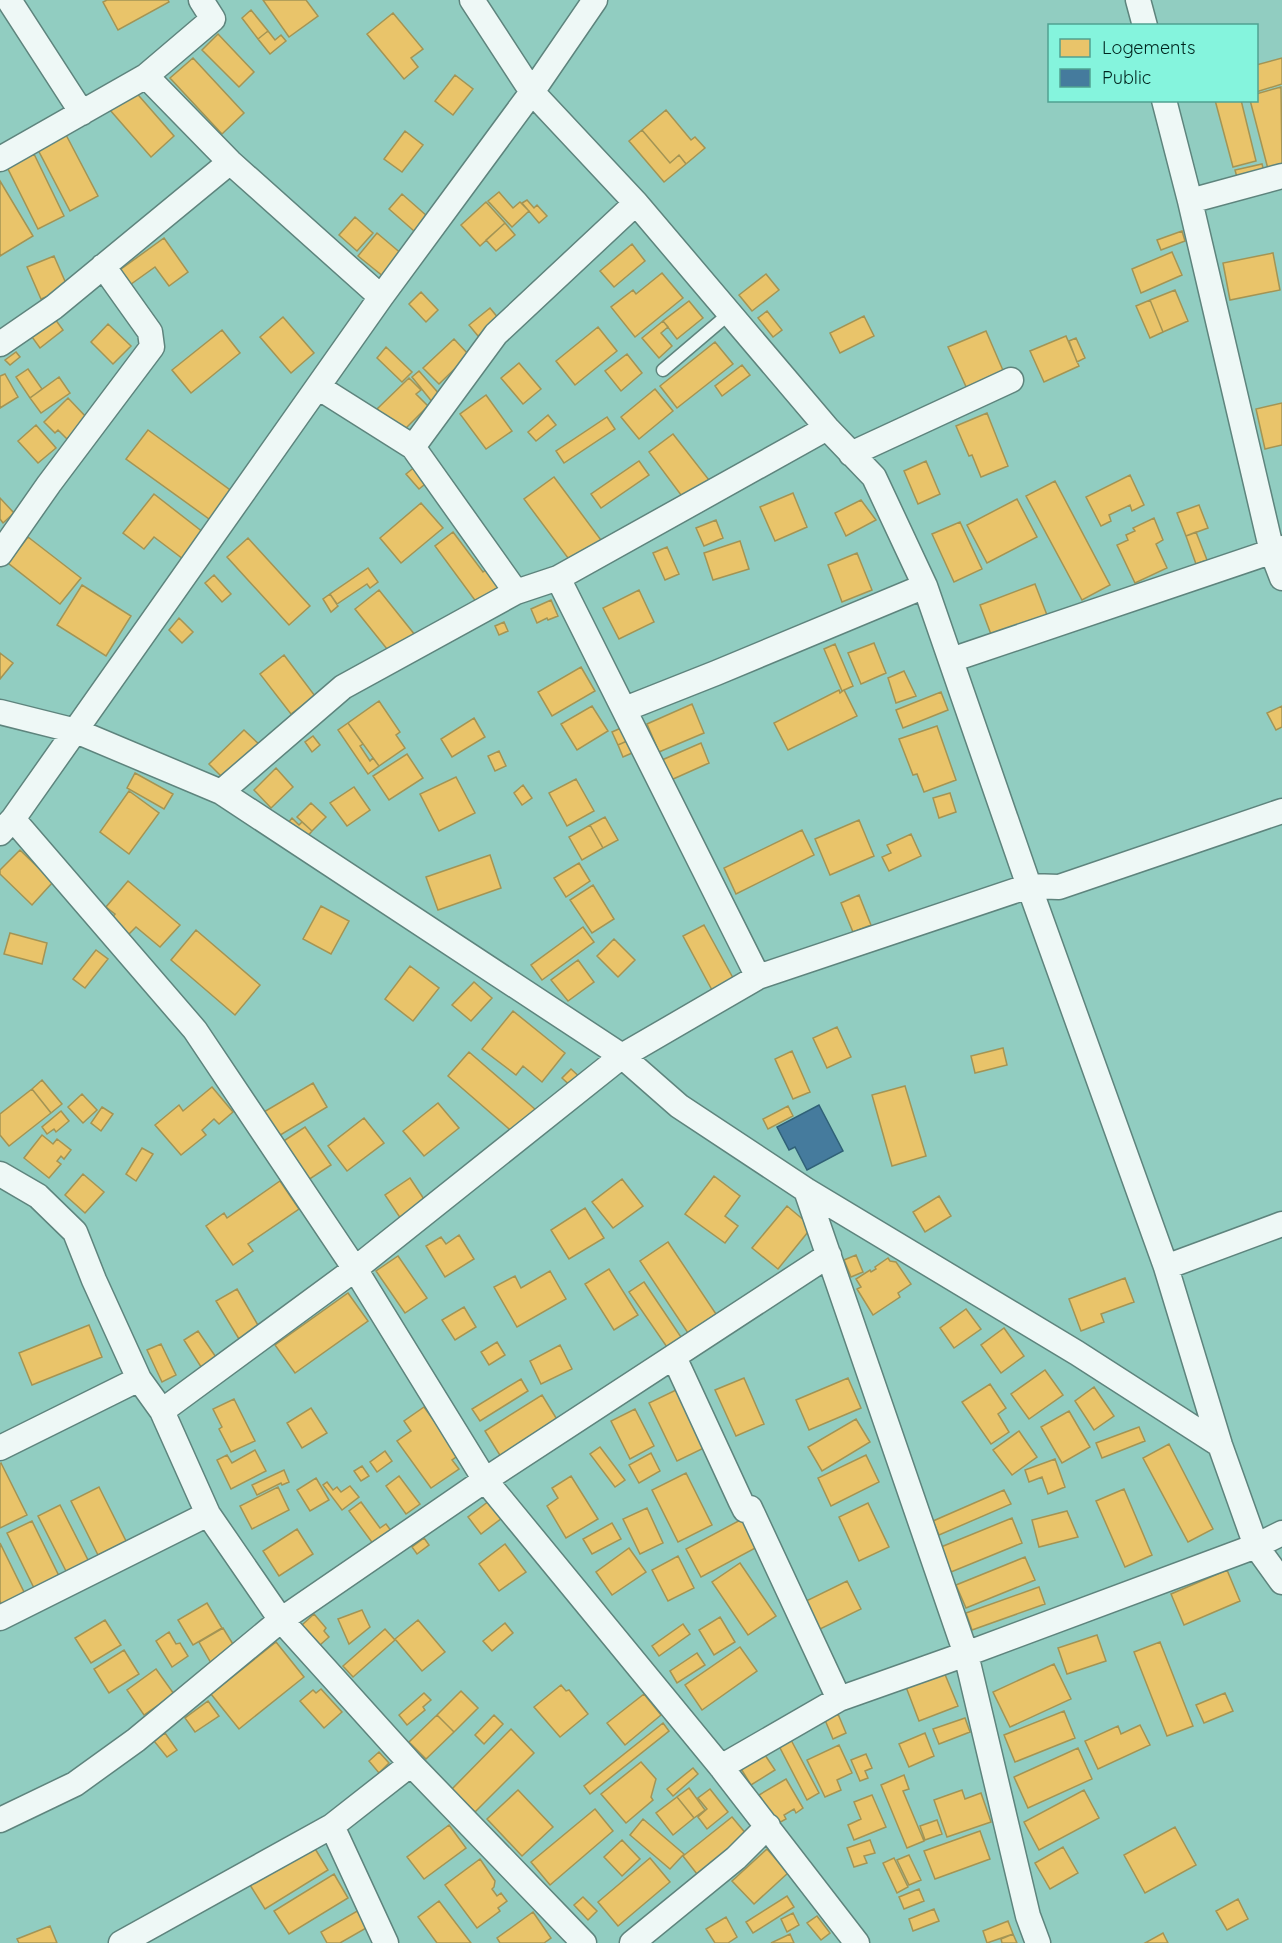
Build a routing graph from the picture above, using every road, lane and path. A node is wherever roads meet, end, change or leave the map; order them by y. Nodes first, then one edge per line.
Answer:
1 (9, 0) edge
2 (201, 0) edge
3 (472, 0) edge
4 (595, 0) edge
5 (1138, 0) edge
6 (1144, 24) edge
7 (146, 76) junction
8 (532, 92) junction
9 (1165, 102) edge
10 (82, 113) junction
11 (0, 159) edge
12 (230, 162) junction
13 (1282, 176) edge
14 (1190, 201) junction
15 (636, 203) junction
16 (103, 266) junction
17 (381, 297) junction
18 (730, 313) junction
19 (0, 344) edge
20 (663, 370) dead end
21 (1011, 380) dead end
22 (318, 387) junction
23 (827, 428) junction
24 (413, 447) junction
25 (851, 454) junction
26 (1277, 550) edge
27 (0, 554) edge
28 (558, 578) junction
29 (1282, 578) edge
30 (925, 586) junction
31 (516, 592) junction
32 (951, 660) junction
33 (625, 709) junction
34 (0, 712) edge
35 (76, 731) junction
36 (221, 792) junction
37 (1282, 811) edge
38 (7, 826) edge
39 (1029, 886) junction
40 (758, 977) junction
41 (622, 1056) junction
42 (0, 1174) edge
43 (806, 1190) junction
44 (1282, 1224) edge
45 (829, 1255) junction
46 (1166, 1267) junction
47 (355, 1269) junction
48 (674, 1356) junction
49 (139, 1379) junction
50 (162, 1411) junction
51 (1220, 1445) junction
52 (0, 1448) edge
53 (485, 1480) junction
54 (208, 1514) junction
55 (1282, 1533) edge
56 (1256, 1546) junction
57 (1282, 1582) edge
58 (0, 1618) edge
59 (281, 1620) junction
60 (966, 1654) junction
61 (838, 1699) junction
62 (411, 1764) junction
63 (721, 1767) junction
64 (0, 1820) edge
65 (332, 1826) junction
66 (768, 1826) junction
67 (121, 1943) edge
68 (386, 1943) edge
69 (584, 1943) edge
70 (632, 1943) edge
71 (857, 1943) edge
72 (1038, 1943) edge

1 - 10 street
2 - 7 street
3 - 8 street
4 - 8 street
5 - 6 street
7 - 10 street
7 - 12 street
8 - 15 street
8 - 17 street
9 - 14 street
10 - 11 street
12 - 16 street
12 - 17 street
13 - 14 street
14 - 26 street
15 - 18 street
15 - 24 street
16 - 19 street
16 - 27 street
17 - 22 street
18 - 20 lane
18 - 23 street
21 - 25 street
22 - 24 street
22 - 35 street
23 - 25 street
23 - 28 street
24 - 31 street
25 - 30 street
26 - 29 street
26 - 32 street
28 - 31 street
28 - 33 street
30 - 32 street
30 - 33 street
31 - 36 street
32 - 39 street
33 - 40 street
34 - 35 street
35 - 36 street
35 - 38 street
36 - 41 street
37 - 39 street
38 - 47 street
39 - 40 street
39 - 46 street
40 - 41 street
41 - 43 street
41 - 47 street
42 - 49 street
43 - 45 street
43 - 51 street
44 - 46 street
45 - 48 street
45 - 60 street
46 - 51 street
47 - 50 street
47 - 53 street
48 - 53 street
48 - 61 street
49 - 50 street
49 - 52 street
50 - 54 street
51 - 56 street
53 - 59 street
53 - 63 street
54 - 58 street
54 - 59 street
55 - 56 street
56 - 57 street
56 - 60 street
59 - 62 street
59 - 64 street
60 - 61 street
60 - 72 street
61 - 63 street
62 - 65 street
62 - 69 street
63 - 66 street
65 - 67 street
65 - 68 street
66 - 70 street
66 - 71 street

